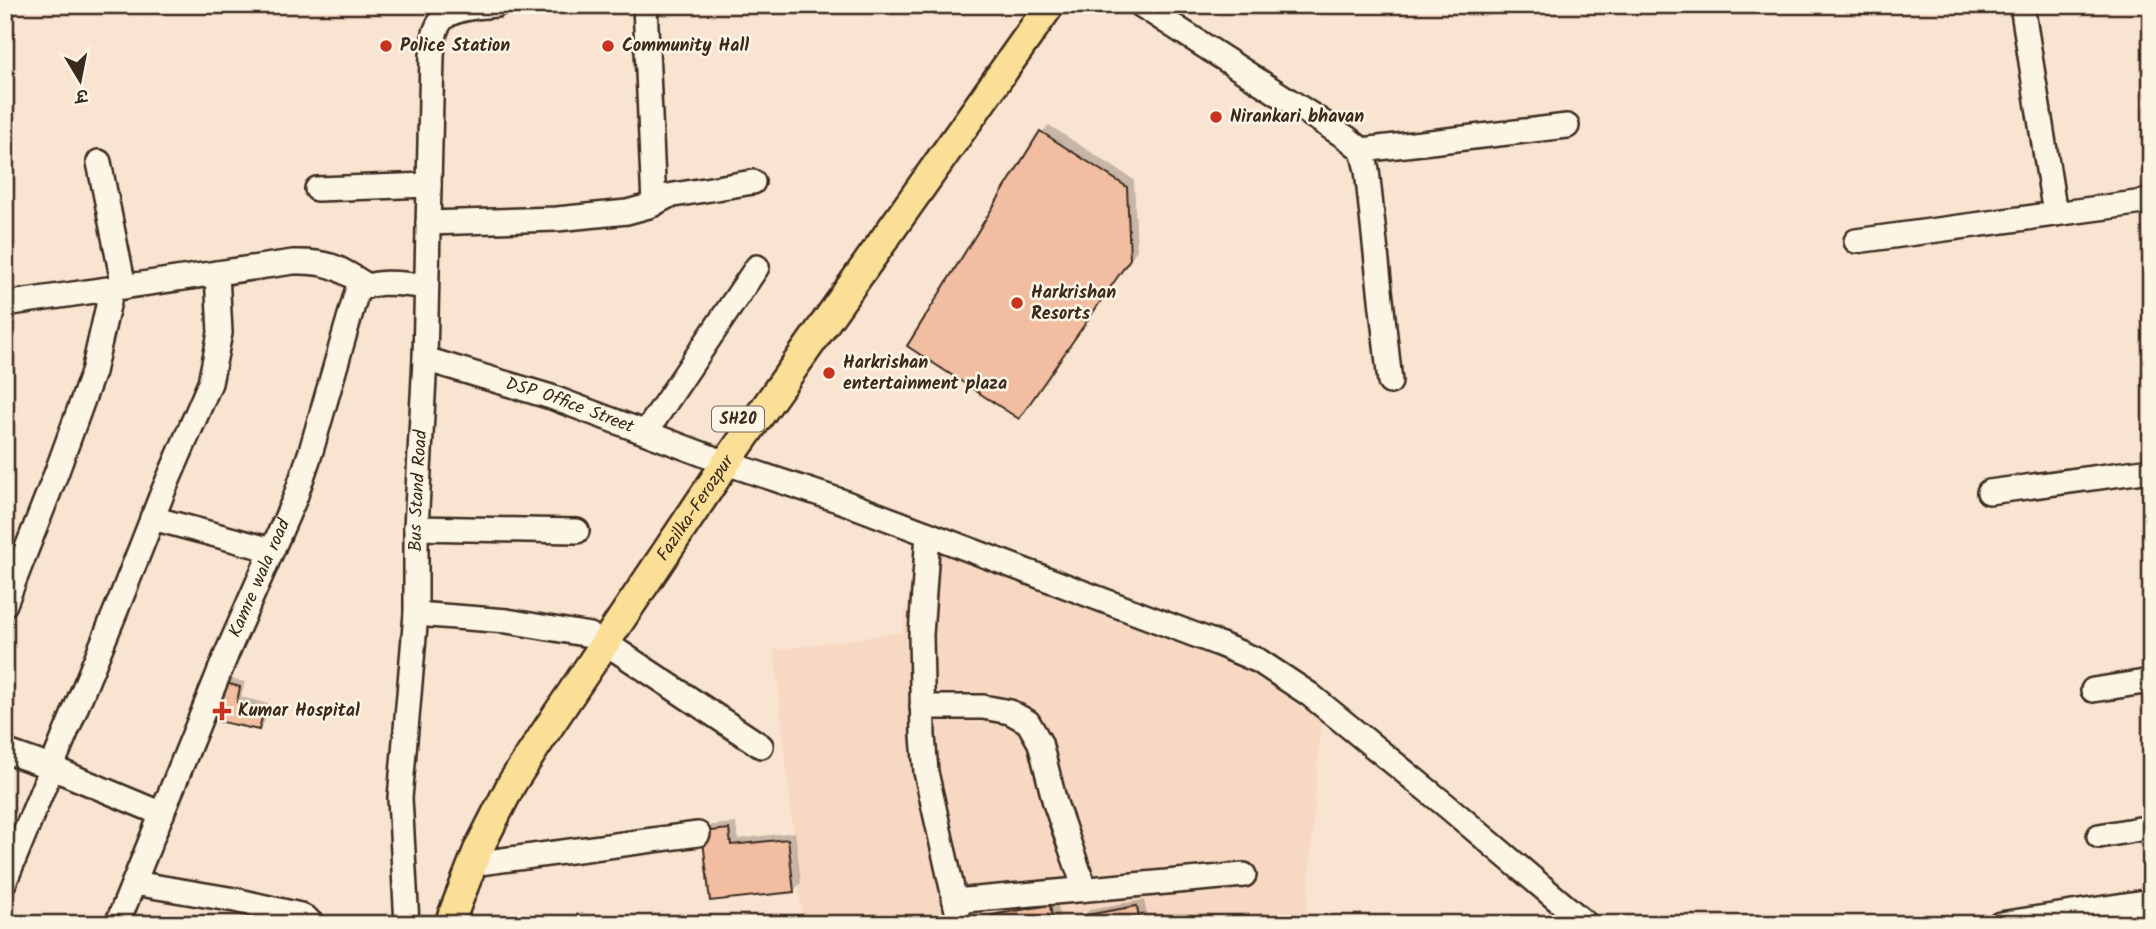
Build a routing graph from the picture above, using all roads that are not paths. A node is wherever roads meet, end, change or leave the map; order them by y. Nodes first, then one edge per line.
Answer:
1 (496, 5) edge
2 (645, 5) edge
3 (1030, 5) edge
4 (1050, 5) edge
5 (1142, 5) edge
6 (2022, 5) edge
7 (436, 14) edge
8 (1567, 126) dead end
9 (1362, 150) junction
10 (99, 162) dead end
11 (752, 182) dead end
12 (429, 185) junction
13 (317, 189) dead end
14 (2151, 201) edge
15 (654, 204) junction
16 (2055, 214) junction
17 (428, 223) junction
18 (1856, 242) dead end
19 (757, 267) dead end
20 (217, 274) junction
21 (366, 285) junction
22 (426, 286) junction
23 (118, 287) junction
24 (5, 304) edge
25 (425, 359) junction
26 (1390, 382) dead end
27 (646, 432) junction
28 (719, 459) junction
29 (2151, 470) edge
30 (1989, 492) dead end
31 (152, 518) junction
32 (416, 528) junction
33 (578, 531) dead end
34 (928, 534) junction
35 (272, 550) junction
36 (5, 604) edge
37 (416, 614) junction
38 (597, 639) junction
39 (2151, 681) edge
40 (2093, 690) dead end
41 (922, 707) junction
42 (761, 746) dead end
43 (5, 751) edge
44 (52, 768) junction
45 (162, 814) junction
46 (2151, 827) edge
47 (698, 834) dead end
48 (2099, 836) dead end
49 (471, 853) junction
50 (1244, 875) dead end
51 (5, 881) edge
52 (134, 883) junction
53 (1085, 889) junction
54 (955, 901) junction
55 (2151, 901) edge
56 (117, 924) edge
57 (312, 924) edge
58 (407, 924) edge
59 (432, 924) edge
60 (449, 924) edge
61 (960, 924) edge
62 (1586, 924) edge
63 (2000, 924) edge

1 - 7 street
2 - 15 street
3 - 28 main road, Fazilka-Ferozpur / SH20
4 - 28 main road, Fazilka-Ferozpur / SH20
5 - 9 street
6 - 16 street
7 - 12 street, Bus Stand Road
8 - 9 street
9 - 26 street
10 - 23 street
11 - 15 street
12 - 13 street
12 - 17 street, Bus Stand Road
14 - 16 street
15 - 17 street
16 - 18 street
17 - 22 street, Bus Stand Road
19 - 27 street
20 - 21 street
20 - 23 street
20 - 31 street
21 - 22 street
21 - 35 street, Kamre wala road
22 - 25 street, Bus Stand Road
23 - 24 street
23 - 36 street
25 - 27 street, DSP Office Street
25 - 32 street, Bus Stand Road
27 - 28 street, DSP Office Street
28 - 34 street, DSP Office Street
28 - 38 main road, Fazilka-Ferozpur / SH20
29 - 30 street
31 - 35 street
31 - 44 street
32 - 33 street
32 - 37 street, Bus Stand Road
34 - 41 street
34 - 62 street, DSP Office Street
35 - 45 street, Kamre wala road
37 - 38 street
37 - 58 street, Bus Stand Road
38 - 42 street
38 - 49 main road, Fazilka-Ferozpur / SH20
39 - 40 street
41 - 53 street
41 - 54 street
43 - 44 street
44 - 45 street
44 - 51 street
45 - 52 street, Kamre wala road
46 - 48 street
47 - 49 street
49 - 59 main road, SH20
49 - 60 main road, SH20
50 - 53 street
52 - 56 street, Kamre wala road
52 - 57 street
53 - 54 street
54 - 61 street
55 - 63 street

